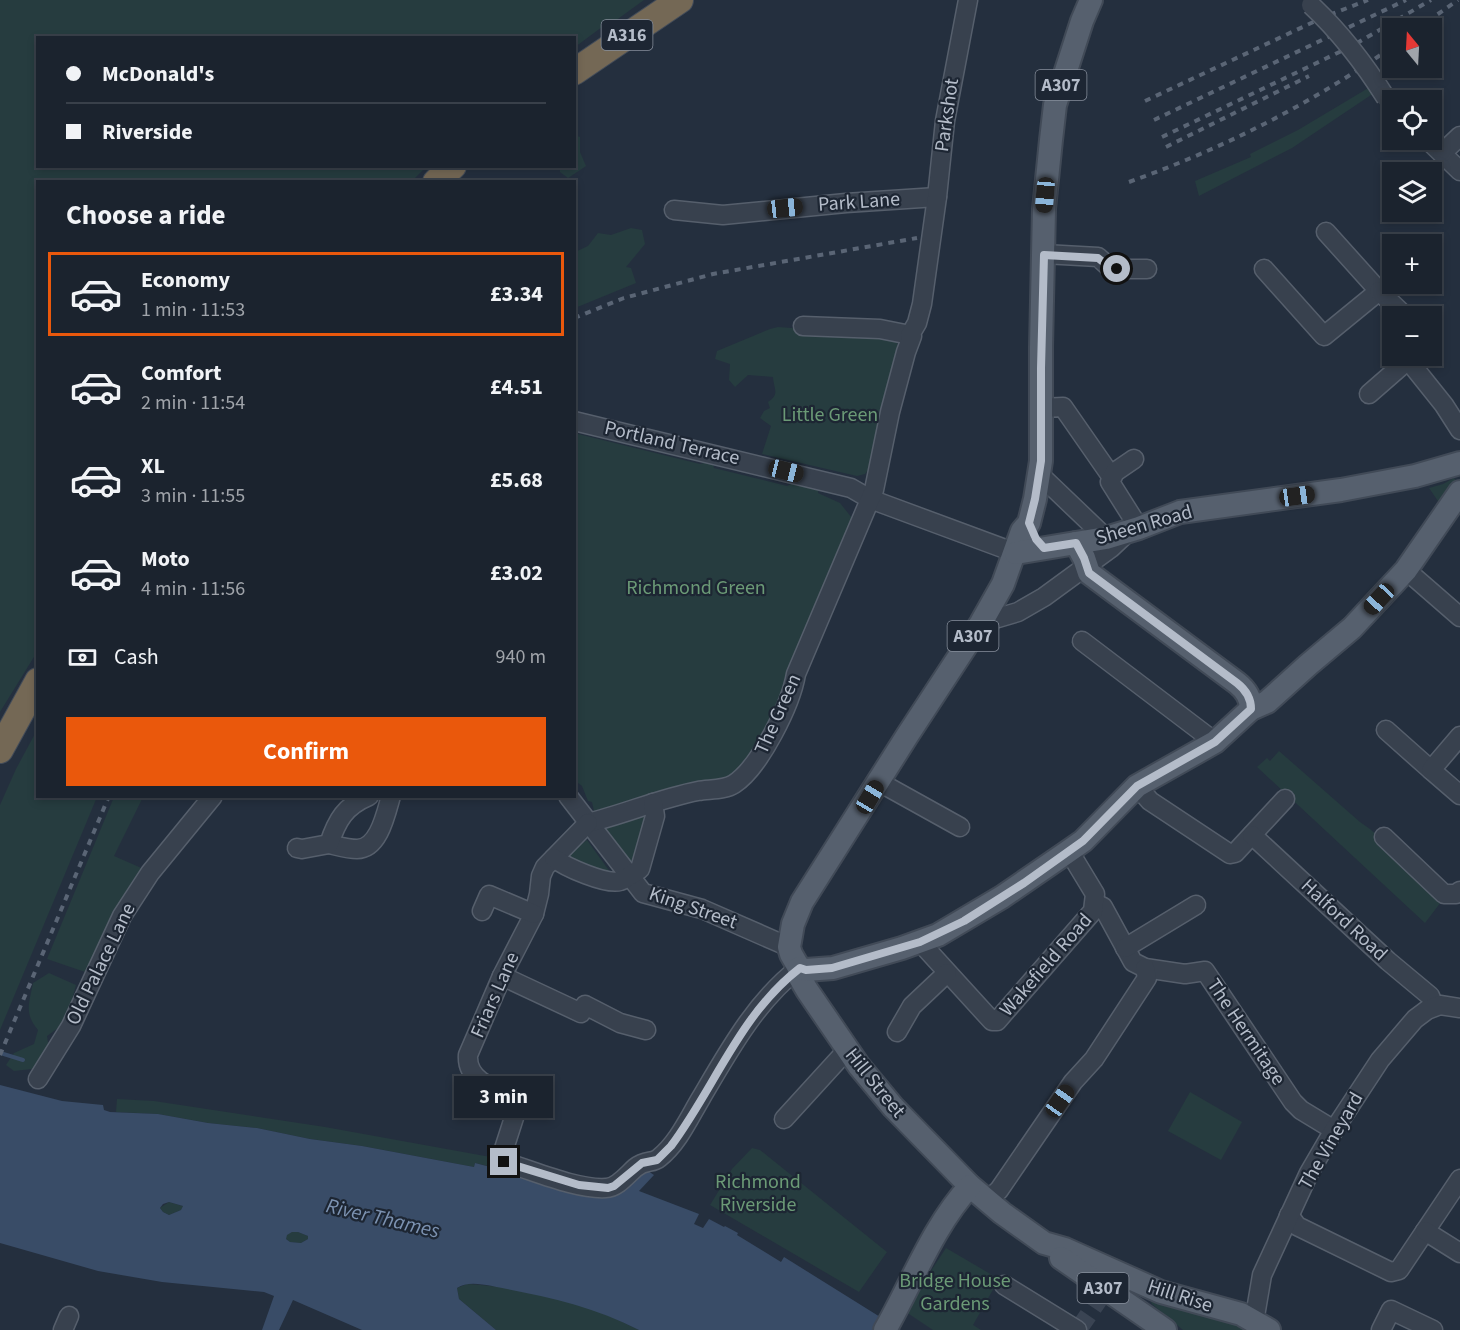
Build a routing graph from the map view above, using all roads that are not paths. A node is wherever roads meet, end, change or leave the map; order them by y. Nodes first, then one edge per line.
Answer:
1 (680, 0) edge
2 (968, 0) edge
3 (1091, 0) edge
4 (1308, 2) edge
5 (576, 71) edge
6 (1382, 91) edge
7 (1460, 136) edge
8 (1439, 150) edge
9 (1442, 153) junction
10 (451, 168) edge
11 (1460, 171) edge
12 (438, 180) edge
13 (937, 197) junction
14 (674, 210) dead end
15 (1326, 232) dead end
16 (1044, 255) junction
17 (1147, 269) dead end
18 (1264, 269) dead end
19 (1379, 291) junction
20 (1395, 306) edge
21 (803, 326) dead end
22 (910, 335) junction
23 (1402, 366) edge
24 (1417, 366) edge
25 (1369, 394) dead end
26 (1041, 408) junction
27 (576, 421) edge
28 (1460, 430) edge
29 (1134, 459) dead end
30 (1460, 463) edge
31 (1039, 474) junction
32 (1112, 476) junction
33 (1460, 492) edge
34 (870, 499) junction
35 (1029, 523) junction
36 (1124, 533) junction
37 (1076, 543) junction
38 (1044, 548) junction
39 (1016, 553) junction
40 (1087, 567) junction
41 (1406, 570) junction
42 (1460, 617) edge
43 (981, 623) junction
44 (1082, 641) dead end
45 (36, 685) edge
46 (1251, 709) junction
47 (1386, 730) dead end
48 (1460, 736) edge
49 (1215, 742) junction
50 (0, 750) edge
51 (1431, 770) junction
52 (879, 782) junction
53 (1137, 786) junction
54 (1460, 795) edge
55 (211, 798) edge
56 (364, 798) edge
57 (391, 798) edge
58 (569, 798) edge
59 (1286, 799) dead end
60 (653, 803) junction
61 (588, 824) junction
62 (960, 827) dead end
63 (1252, 835) junction
64 (1384, 837) dead end
65 (329, 844) junction
66 (297, 848) dead end
67 (1071, 850) junction
68 (554, 858) junction
69 (628, 876) junction
70 (1460, 891) edge
71 (1095, 903) junction
72 (1196, 905) dead end
73 (482, 911) dead end
74 (534, 914) junction
75 (920, 942) junction
76 (789, 947) junction
77 (1125, 948) junction
78 (800, 968) junction
79 (832, 968) junction
80 (1145, 968) junction
81 (947, 972) junction
82 (502, 976) junction
83 (819, 1005) junction
84 (1434, 1006) junction
85 (1460, 1008) edge
86 (646, 1030) dead end
87 (897, 1032) dead end
88 (848, 1050) junction
89 (38, 1079) dead end
90 (784, 1119) dead end
91 (1334, 1130) junction
92 (1460, 1179) edge
93 (970, 1186) junction
94 (987, 1202) junction
95 (1289, 1215) junction
96 (1425, 1231) junction
97 (1044, 1243) junction
98 (1460, 1253) edge
99 (1004, 1285) dead end
100 (1261, 1326) edge
101 (885, 1330) edge
102 (1077, 1330) edge
103 (1165, 1330) edge
104 (1381, 1330) edge
105 (1433, 1330) edge

1 - 5 highway, A316
2 - 13 street, Parkshot
3 - 16 main road, A307
4 - 6 street, bridge
7 - 9 street
8 - 9 street
9 - 11 street
10 - 12 highway
13 - 14 street, Park Lane
13 - 22 street, Parkshot
15 - 19 street
16 - 17 street
16 - 26 main road, A307
18 - 19 street
19 - 20 street
21 - 22 street
22 - 34 street
23 - 25 street
24 - 28 street
26 - 31 main road, A307
26 - 32 street
27 - 34 street, Portland Terrace
29 - 32 street
30 - 36 main road, Sheen Road
31 - 35 main road, A307
31 - 36 street
32 - 36 street
33 - 41 main road
34 - 39 street, Portland Terrace
34 - 60 street, The Green
35 - 38 main road
35 - 39 main road
36 - 37 main road, Sheen Road
36 - 40 street
37 - 38 main road, Sheen Road
37 - 40 main road
38 - 39 main road, Sheen Road
39 - 43 main road, A307
40 - 43 street
40 - 46 main road
41 - 42 street
41 - 46 main road
43 - 52 main road, A307
44 - 49 street
45 - 50 highway
46 - 49 main road
47 - 51 street
48 - 51 street
49 - 53 main road
51 - 54 street
52 - 62 street
52 - 76 main road, A307
53 - 63 street
53 - 67 main road
55 - 89 street, Old Palace Lane
56 - 65 street
57 - 65 street
58 - 61 street
59 - 63 street
60 - 61 street, The Green
60 - 69 street
61 - 68 street, Friars Lane
61 - 69 street, King Street
63 - 84 street, Halford Road
64 - 70 street
65 - 66 street
67 - 71 street
67 - 75 main road
68 - 69 street
68 - 74 street, Friars Lane
69 - 76 street, King Street
71 - 77 street
71 - 81 street, Wakefield Road
72 - 77 street
73 - 74 street
74 - 82 street, Friars Lane
75 - 79 main road
75 - 81 street
76 - 78 main road, A307
77 - 80 street
78 - 79 main road
78 - 82 street, Friars Lane
78 - 83 main road, Hill Street / A307
79 - 83 main road
80 - 91 street, The Hermitage
80 - 94 street
81 - 87 street
82 - 86 street
83 - 88 main road, Hill Street / A307
84 - 85 street
84 - 91 street, The Vineyard
88 - 90 street
88 - 93 main road, Hill Street / A307
91 - 95 street, The Vineyard
92 - 96 street
93 - 94 main road, Hill Rise / A307
93 - 101 main road
94 - 97 main road, Hill Rise / A307
95 - 96 street
95 - 100 street, The Vineyard
96 - 98 street
97 - 100 main road, Hill Rise
97 - 103 main road, A307
99 - 102 street
104 - 105 street

